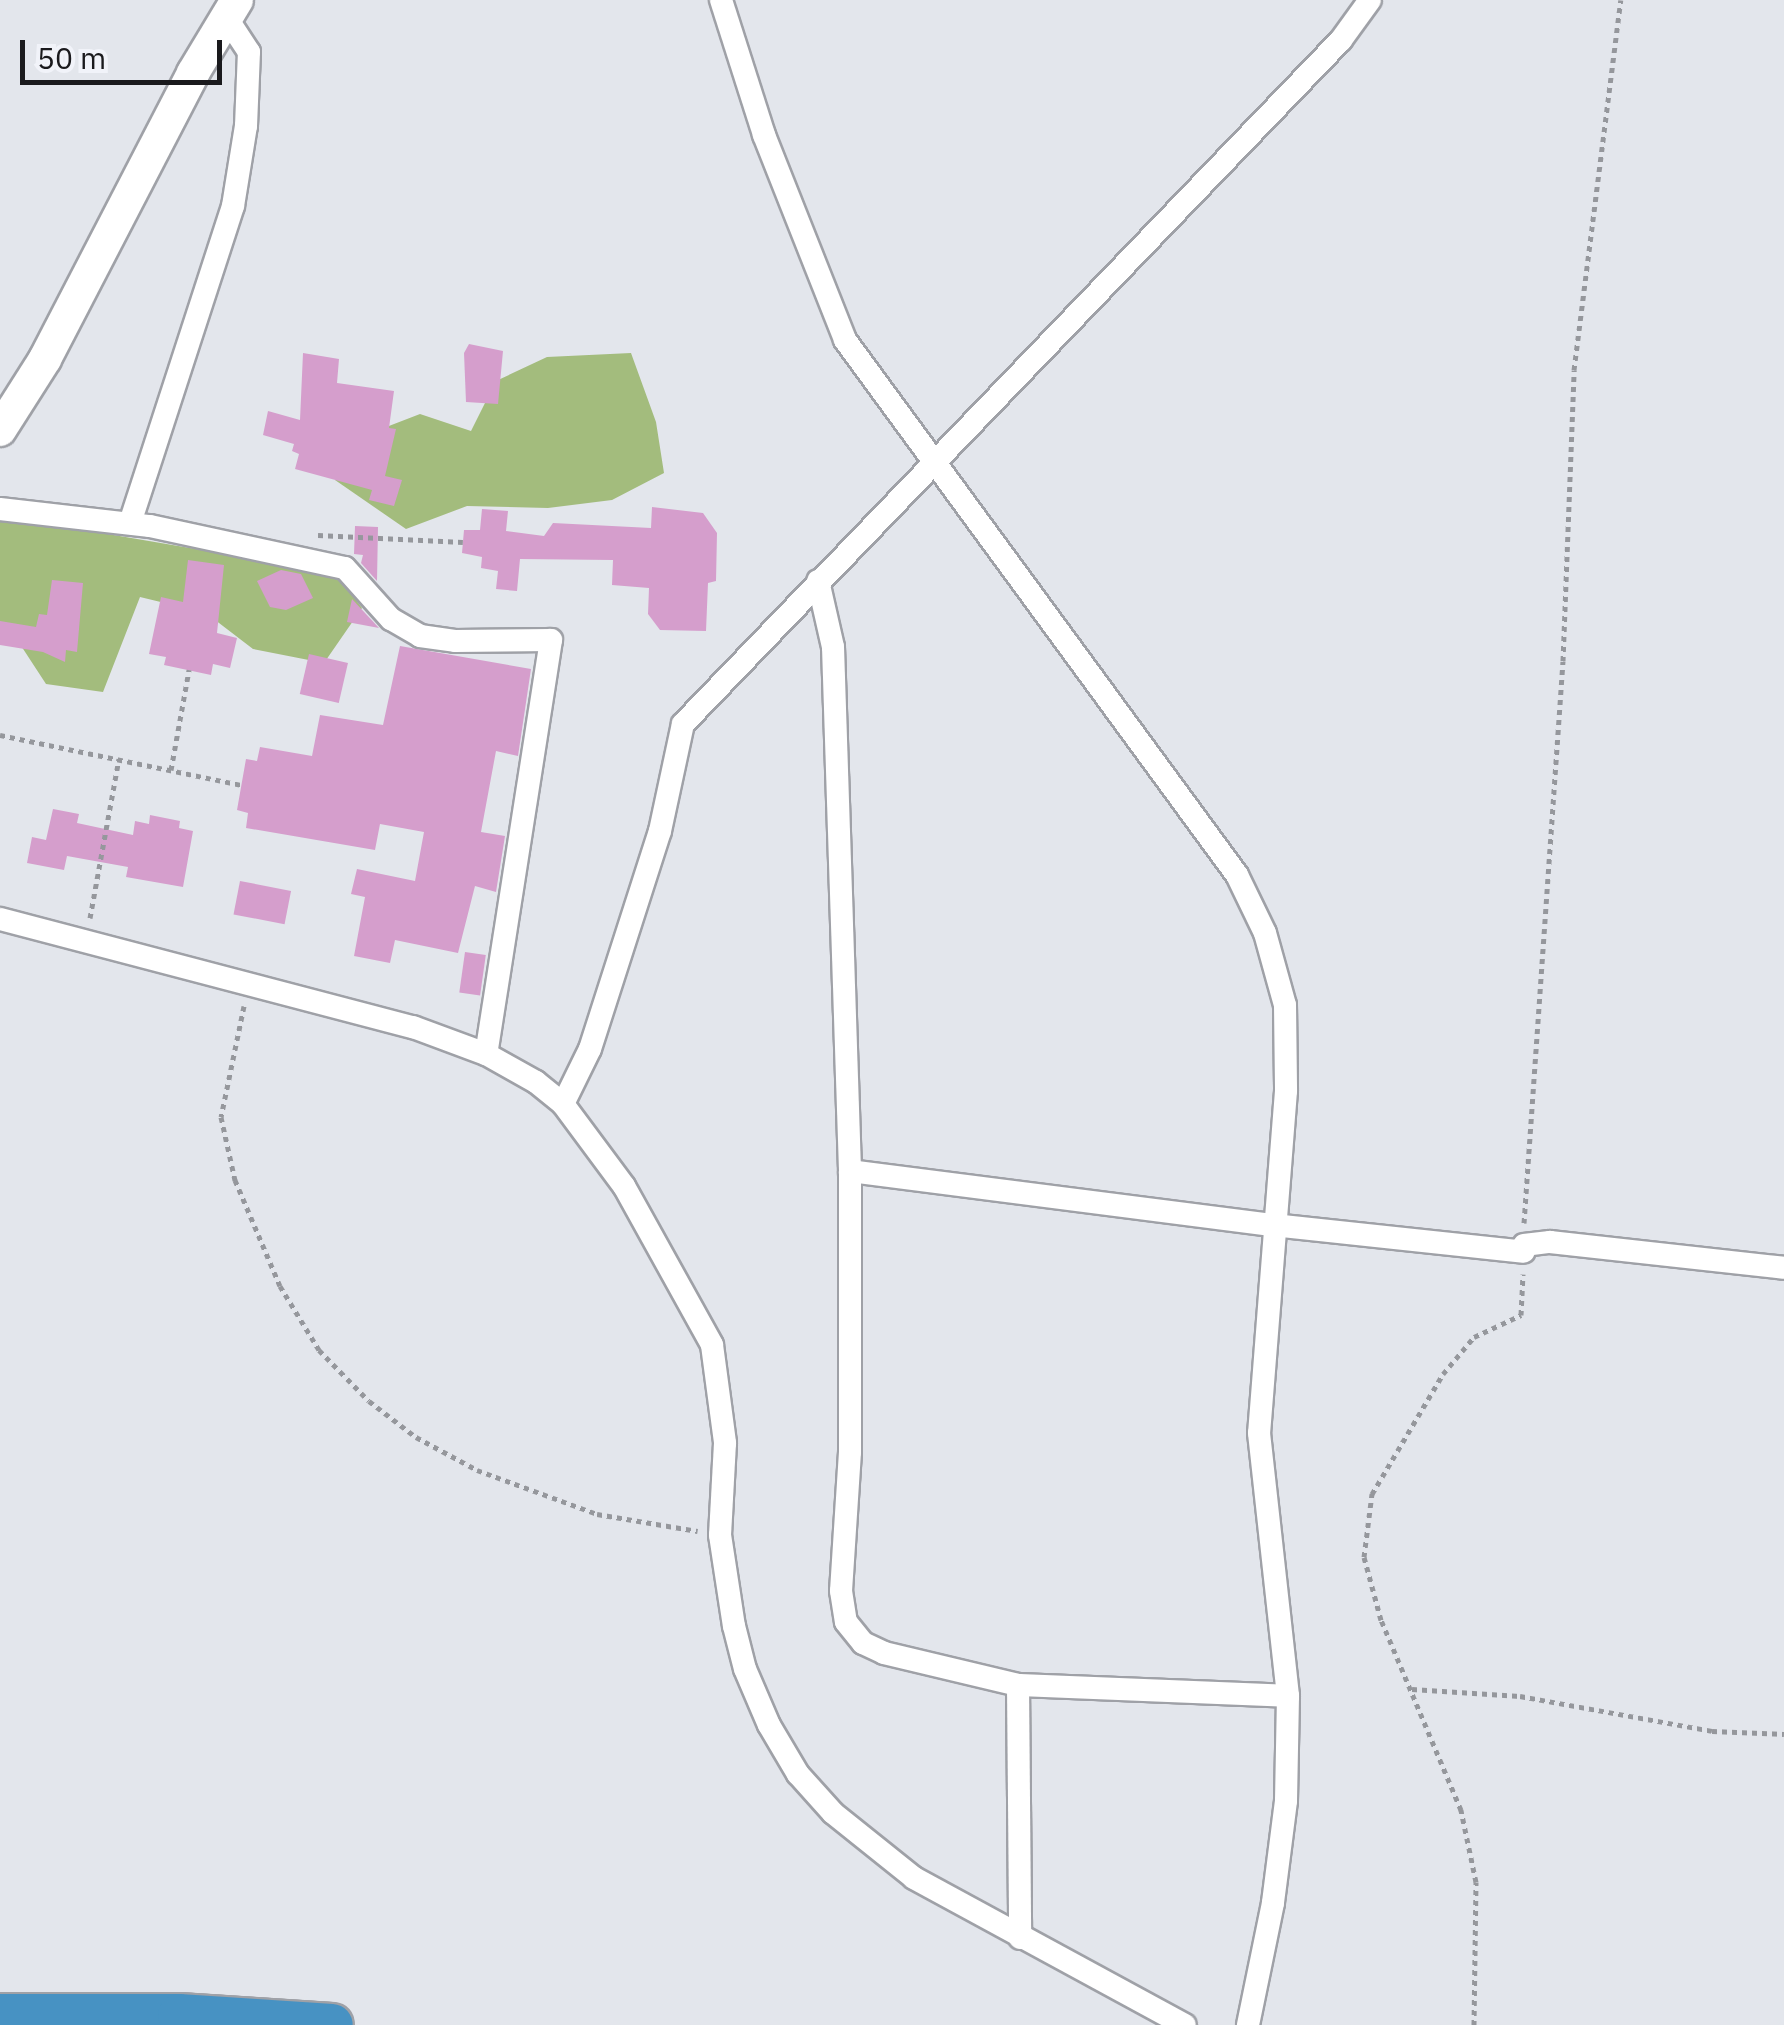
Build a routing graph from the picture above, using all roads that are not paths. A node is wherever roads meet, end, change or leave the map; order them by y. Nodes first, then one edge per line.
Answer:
1 (721, 0) edge
2 (1370, 0) edge
3 (231, 8) edge
4 (0, 430) edge
5 (935, 465) junction
6 (0, 509) edge
7 (130, 523) junction
8 (818, 582) junction
9 (0, 919) edge
10 (486, 1054) junction
11 (563, 1104) junction
12 (850, 1171) junction
13 (1273, 1226) junction
14 (1784, 1268) edge
15 (1018, 1685) junction
16 (1288, 1696) junction
17 (1020, 1938) junction
18 (11, 2015) edge
19 (332, 2025) edge
20 (1185, 2025) edge
21 (1248, 2025) edge

1 - 5 street
2 - 5 street
3 - 4 street
3 - 7 street
5 - 8 street
5 - 13 street
6 - 7 street
7 - 10 street
8 - 11 street
8 - 12 street
9 - 10 street
10 - 11 street
11 - 17 street
12 - 13 street
12 - 15 street
13 - 14 street
13 - 16 street
15 - 16 street
15 - 17 street
16 - 21 street
17 - 20 street
18 - 19 highway

